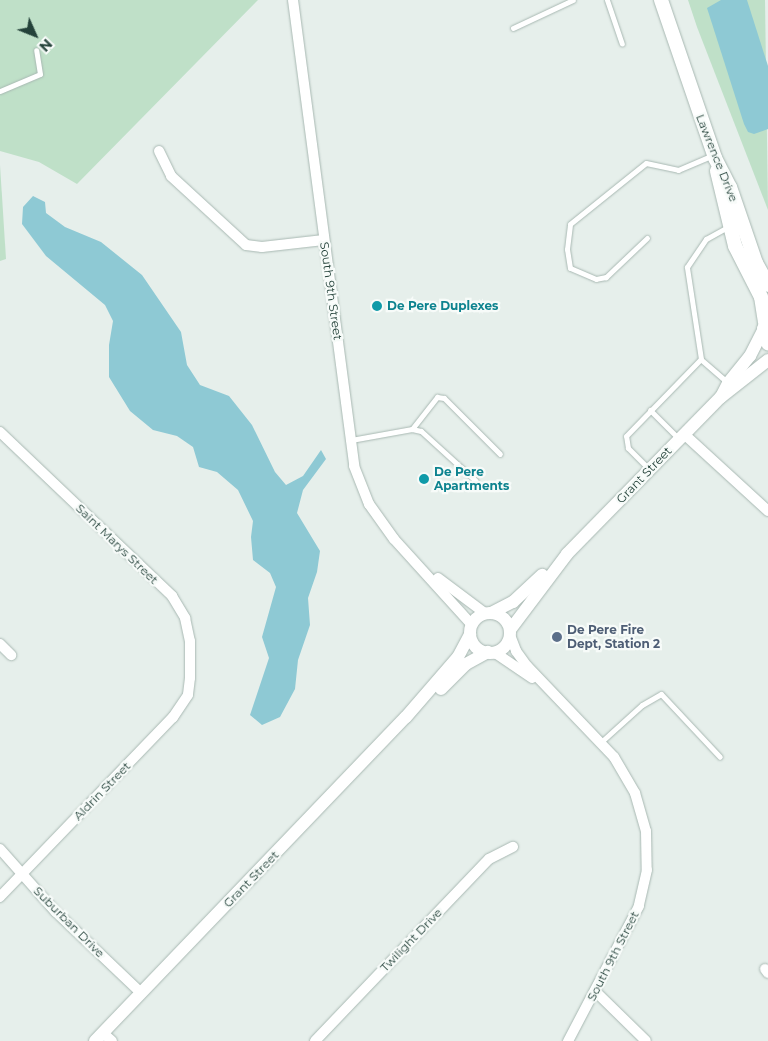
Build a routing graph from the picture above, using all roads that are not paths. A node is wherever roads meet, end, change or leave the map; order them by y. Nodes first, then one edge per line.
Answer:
1 (293, 0) edge
2 (573, 0) edge
3 (607, 0) edge
4 (661, 0) edge
5 (513, 28) dead end
6 (622, 44) dead end
7 (36, 50) dead end
8 (0, 91) edge
9 (160, 151) dead end
10 (714, 156) junction
11 (730, 226) junction
12 (647, 238) dead end
13 (324, 240) junction
14 (768, 285) edge
15 (766, 323) edge
16 (768, 343) edge
17 (701, 359) junction
18 (768, 360) edge
19 (728, 383) junction
20 (721, 397) junction
21 (650, 410) junction
22 (412, 429) junction
23 (0, 432) edge
24 (681, 436) junction
25 (351, 440) junction
26 (500, 454) dead end
27 (650, 469) junction
28 (476, 481) dead end
29 (768, 510) edge
30 (567, 554) junction
31 (417, 562) junction
32 (488, 613) junction
33 (471, 630) junction
34 (510, 633) junction
35 (0, 644) edge
36 (491, 652) junction
37 (11, 655) dead end
38 (190, 678) joint
39 (549, 691) junction
40 (406, 717) junction
41 (602, 742) junction
42 (720, 757) dead end
43 (512, 847) dead end
44 (0, 849) edge
45 (22, 874) junction
46 (0, 897) edge
47 (595, 991) junction
48 (141, 993) junction
49 (104, 1038) edge
50 (315, 1041) edge
51 (568, 1041) edge
52 (646, 1041) edge

1 - 13 street, South 9th Street
2 - 5 lane
3 - 6 lane
4 - 10 main road, Lawrence Drive
7 - 8 lane
9 - 13 street
10 - 11 main road
10 - 12 lane
10 - 14 main road, Lawrence Drive
11 - 15 main road
11 - 17 lane
13 - 25 street, South 9th Street
15 - 16 main road
15 - 19 street, Grant Street
17 - 19 lane
17 - 21 lane
18 - 20 street, Grant Street
19 - 20 street, Grant Street
20 - 24 street, Grant Street
21 - 24 lane
21 - 27 lane
22 - 25 lane
22 - 26 lane
22 - 28 lane
23 - 38 street, Saint Marys Street
24 - 27 street, Grant Street
24 - 29 street
25 - 31 street, South 9th Street
27 - 30 street, Grant Street
30 - 32 street, Grant Street
30 - 34 street, Grant Street
31 - 32 street, South 9th Street
31 - 33 street, South 9th Street
32 - 33 street, Grant Street
32 - 34 street
33 - 36 street
33 - 40 street, Grant Street
34 - 36 street, Grant Street
34 - 39 street, South 9th Street
35 - 37 street
36 - 39 street, South 9th Street
36 - 40 street, Grant Street
38 - 45 street, Aldrin Street
39 - 41 street, South 9th Street
40 - 48 street, Grant Street
41 - 42 lane
41 - 47 street, South 9th Street
43 - 50 street, Twilight Drive
44 - 45 street, Suburban Drive
45 - 46 street, Aldrin Street
45 - 48 street, Suburban Drive
47 - 51 street, South 9th Street
47 - 52 street
48 - 49 street, Grant Street

